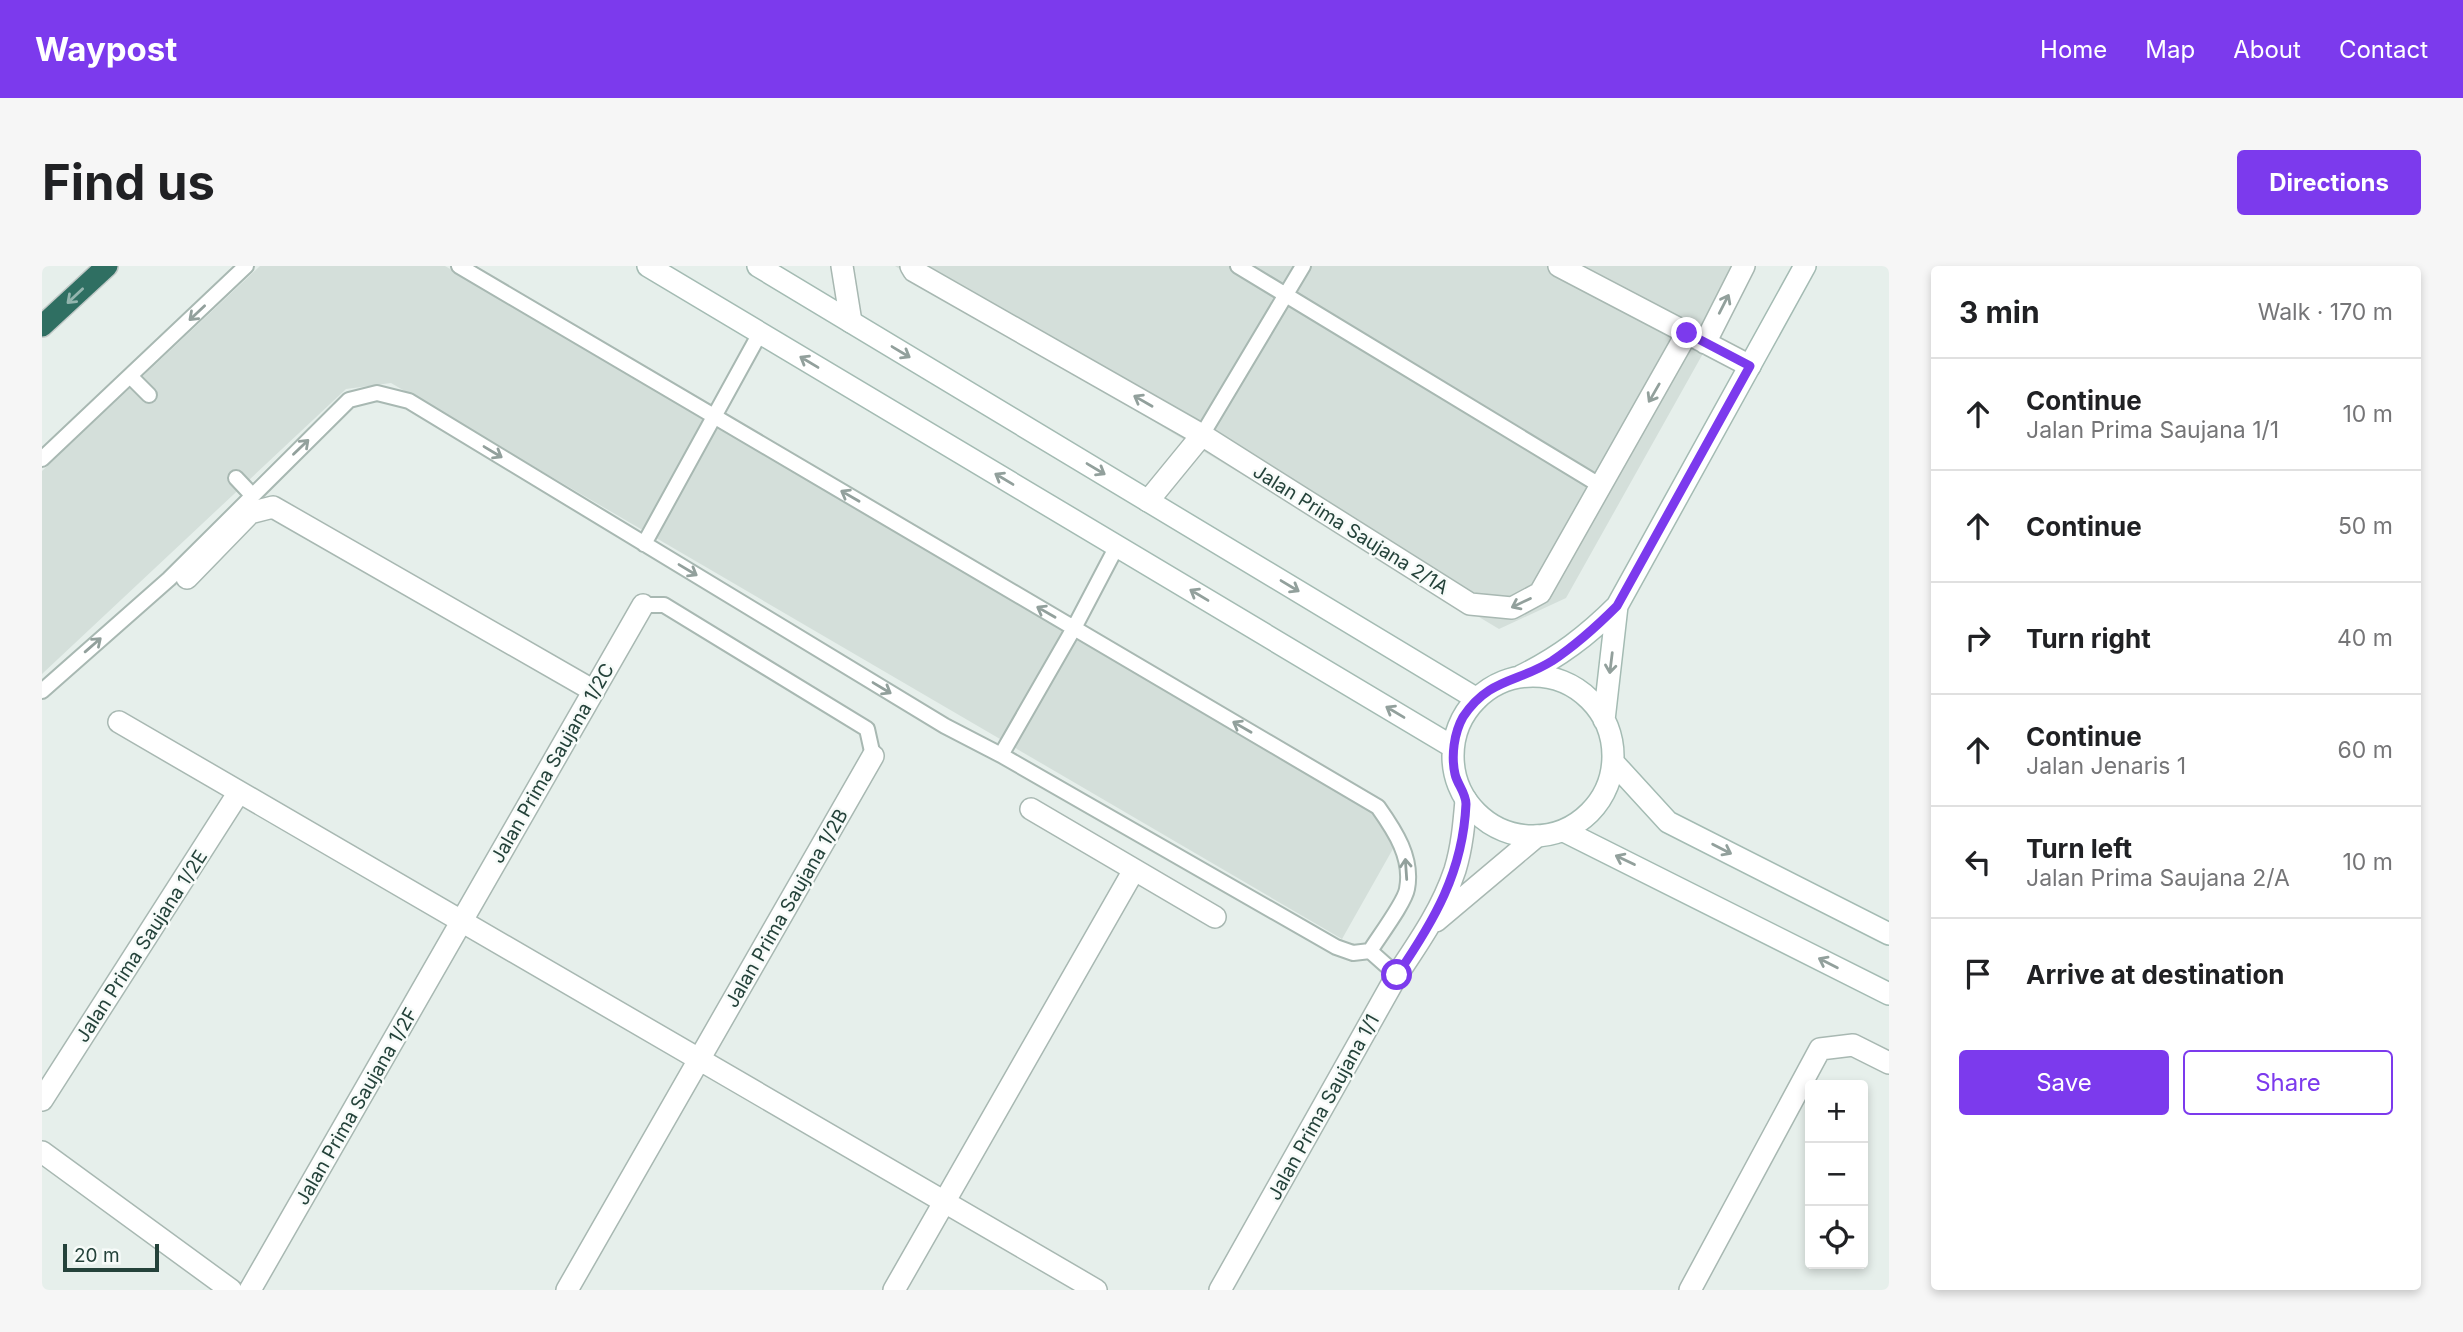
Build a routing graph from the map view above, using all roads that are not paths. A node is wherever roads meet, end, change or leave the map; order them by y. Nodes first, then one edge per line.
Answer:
1 (107, 266) edge
2 (246, 266) edge
3 (459, 266) edge
4 (648, 266) edge
5 (758, 266) edge
6 (842, 266) edge
7 (911, 266) edge
8 (1238, 266) edge
9 (1303, 266) edge
10 (1559, 266) edge
11 (1744, 266) edge
12 (1805, 266) edge
13 (1286, 295) junction
14 (851, 322) junction
15 (42, 326) edge
16 (760, 333) junction
17 (1696, 338) junction
18 (1750, 366) junction
19 (130, 376) junction
20 (149, 395) dead end
21 (715, 417) junction
22 (1202, 435) junction
23 (42, 459) edge
24 (236, 478) dead end
25 (1601, 486) junction
26 (252, 495) junction
27 (1147, 500) junction
28 (644, 544) junction
29 (1117, 546) junction
30 (187, 578) dead end
31 (643, 605) joint
32 (1617, 606) junction
33 (1074, 628) junction
34 (1521, 676) junction
35 (42, 691) edge
36 (594, 691) junction
37 (1477, 699) junction
38 (1604, 719) junction
39 (119, 722) dead end
40 (1453, 747) junction
41 (1001, 755) junction
42 (873, 756) joint
43 (1613, 762) junction
44 (239, 792) junction
45 (1466, 800) junction
46 (1031, 809) dead end
47 (1564, 831) junction
48 (1537, 836) junction
49 (1134, 870) junction
50 (1215, 917) dead end
51 (461, 921) junction
52 (1430, 927) junction
53 (1889, 934) edge
54 (1370, 951) junction
55 (1397, 975) junction
56 (1889, 994) edge
57 (699, 1059) junction
58 (1889, 1063) edge
59 (42, 1100) edge
60 (42, 1152) edge
61 (944, 1202) junction
62 (231, 1290) edge
63 (250, 1290) edge
64 (567, 1290) edge
65 (894, 1290) edge
66 (1096, 1290) edge
67 (1220, 1290) edge
68 (1690, 1290) edge

1 -> 15 highway
2 -> 19 lane
3 - 21 lane
4 - 16 street
5 - 14 street
6 - 14 street
22 -> 7 street, Jalan Prima Saujana 2/1A
8 - 13 lane
9 - 13 lane
10 - 17 street
17 -> 11 street, Jalan Prima Saujana 2/1A
12 - 18 street
13 - 22 lane
13 - 25 lane
14 -> 27 street
16 - 21 lane
29 -> 16 street
17 - 18 street
17 -> 25 street, Jalan Prima Saujana 2/1A
18 - 32 street
19 - 20 lane
19 - 23 lane
21 - 28 lane
33 -> 21 lane
25 -> 22 street, Jalan Prima Saujana 2/1A
22 - 27 street
24 - 26 lane
26 -> 28 lane
35 -> 26 lane
27 -> 37 street
28 -> 41 lane
29 - 33 lane
40 -> 29 street
30 - 36 street
31 - 36 street, Jalan Prima Saujana 1/2C
31 - 42 lane
32 - 34 street
32 -> 38 street
33 - 41 lane
54 -> 33 lane
34 - 37 street
34 - 38 street
36 - 51 street, Jalan Prima Saujana 1/2C
37 - 40 street
38 - 43 street
39 - 44 street
40 - 45 street
41 - 54 lane
42 - 57 street, Jalan Prima Saujana 1/2B
43 - 47 street
43 -> 53 street
44 - 51 street
44 - 59 street, Jalan Prima Saujana 1/2E
45 - 48 street
45 - 52 street
46 - 49 street
47 - 48 street
56 -> 47 street
48 - 52 street
49 - 50 street
49 - 61 street
51 - 57 street
51 - 63 street, Jalan Prima Saujana 1/2F
52 - 55 street, Jalan Prima Saujana 1/1
54 - 55 lane
55 - 67 street, Jalan Prima Saujana 1/1
57 - 61 street
57 - 64 street, Jalan Prima Saujana 1/2B
58 - 68 street
60 - 62 street
61 - 65 street
61 - 66 street

